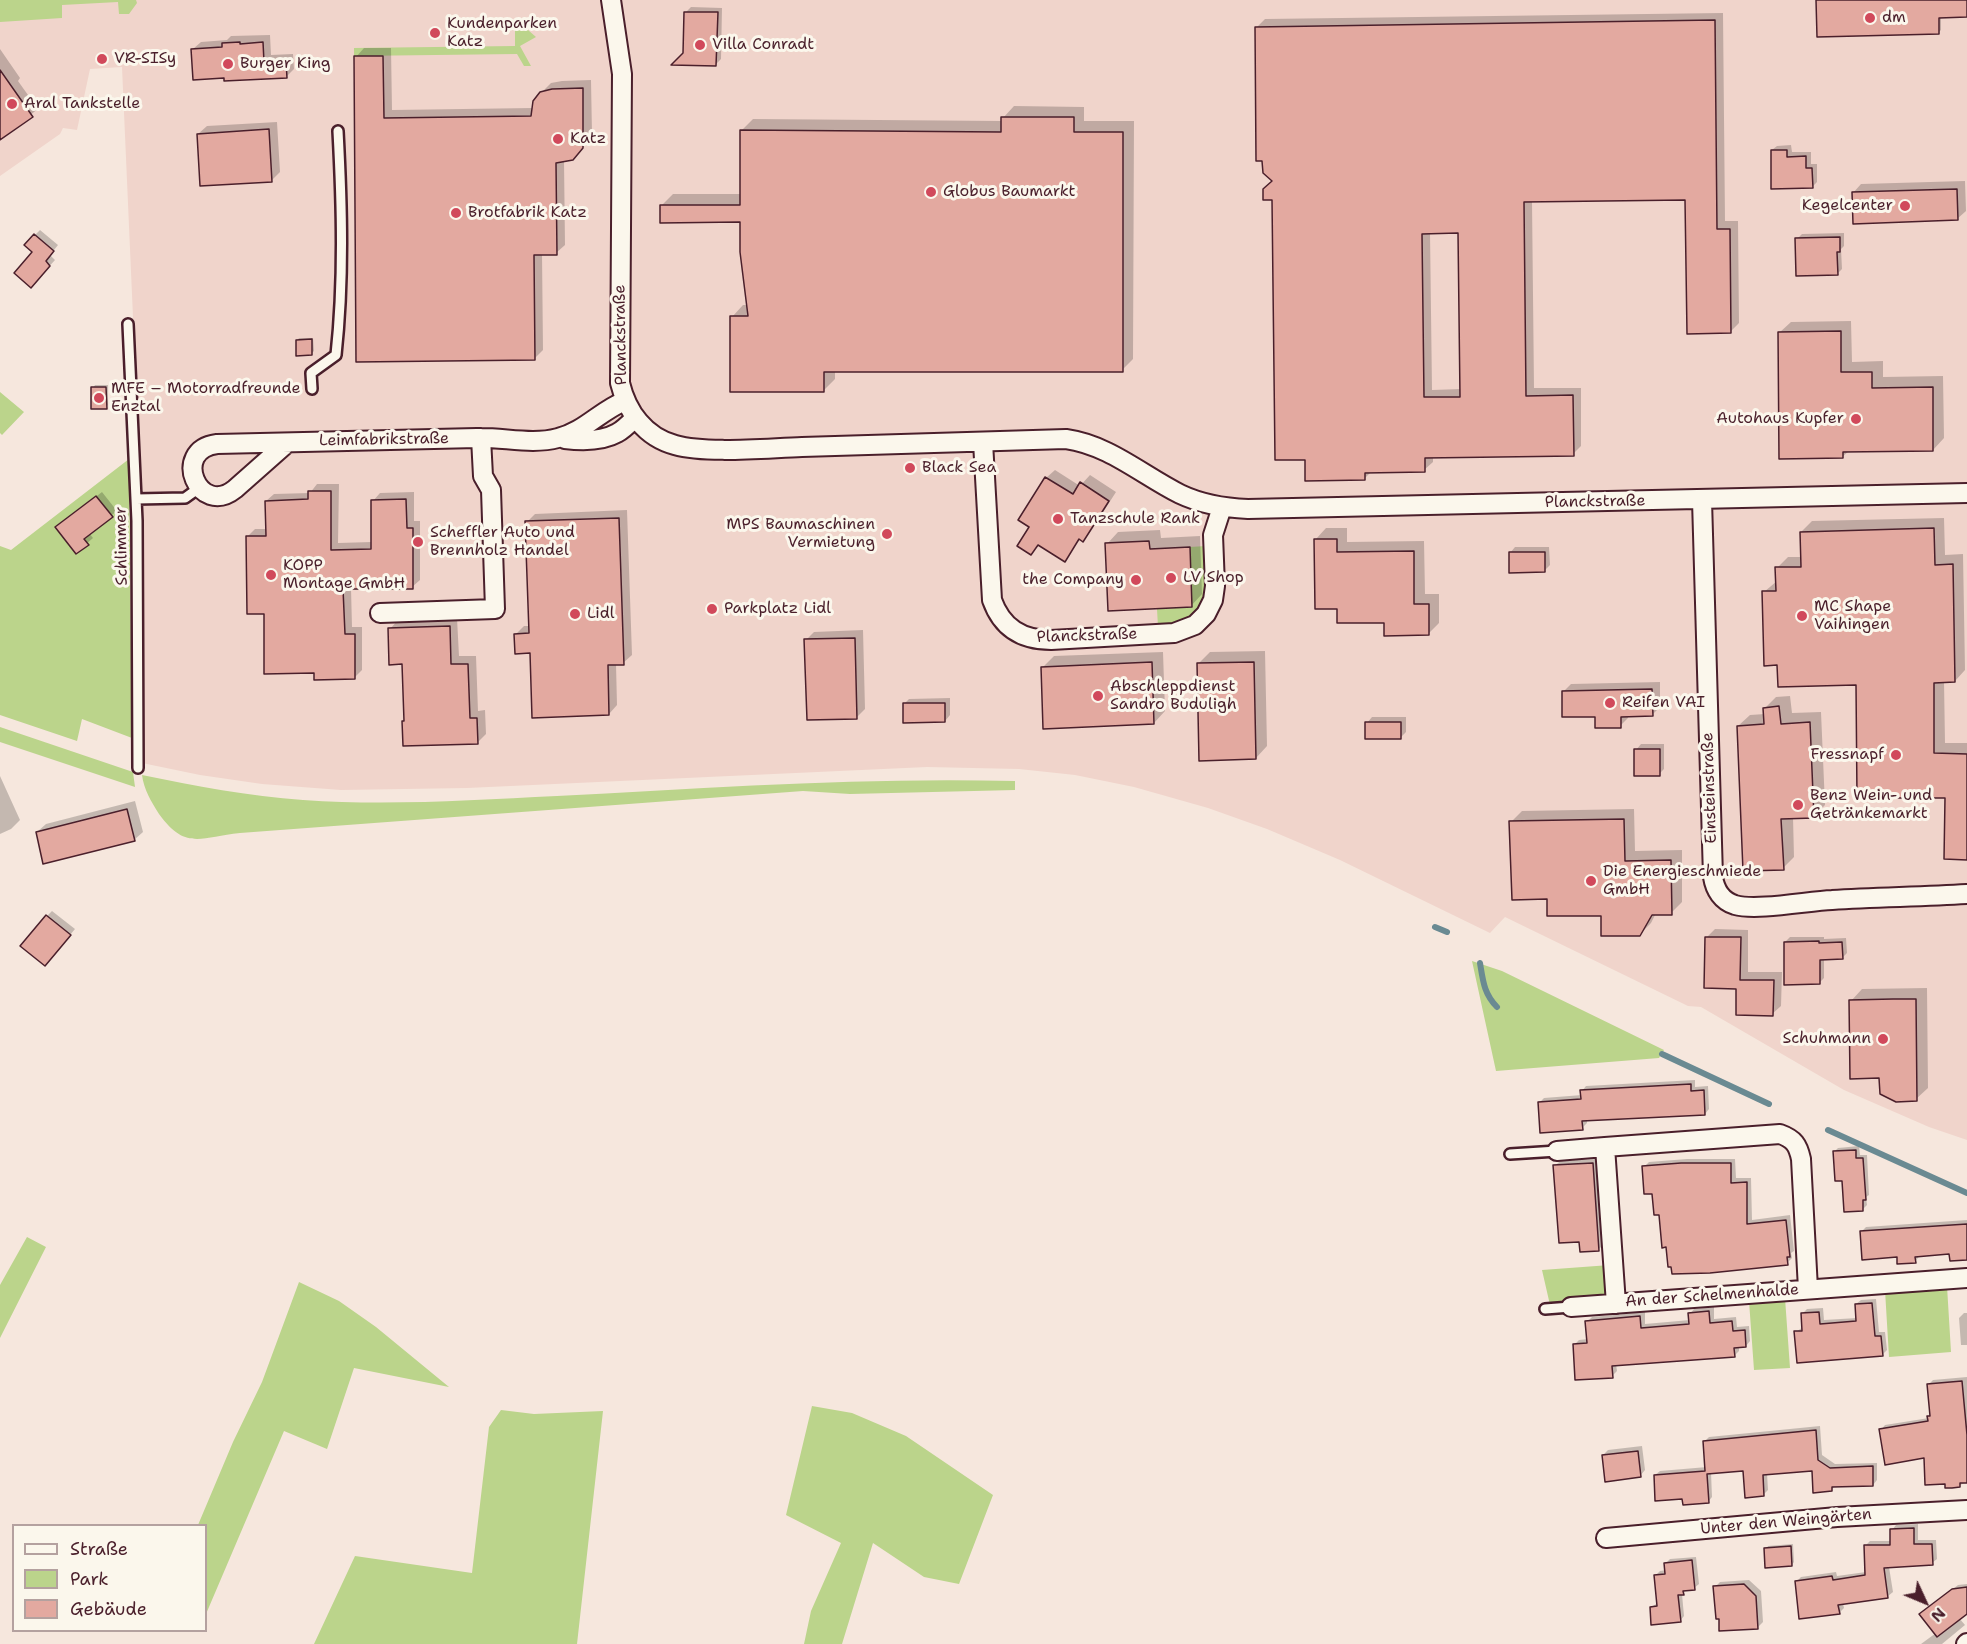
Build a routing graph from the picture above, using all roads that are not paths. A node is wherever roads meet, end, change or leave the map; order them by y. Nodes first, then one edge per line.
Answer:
1 (611, 0) edge
2 (338, 131) dead end
3 (128, 324) dead end
4 (312, 389) dead end
5 (625, 401) junction
6 (635, 418) junction
7 (481, 438) junction
8 (560, 438) junction
9 (983, 442) junction
10 (287, 443) junction
11 (199, 488) junction
12 (1967, 494) edge
13 (136, 499) junction
14 (1702, 500) junction
15 (1222, 507) junction
16 (380, 613) dead end
17 (138, 768) dead end
18 (1967, 894) edge
19 (1605, 1147) junction
20 (1557, 1151) joint
21 (1510, 1154) dead end
22 (1967, 1278) edge
23 (1808, 1289) junction
24 (1616, 1304) junction
25 (1571, 1307) joint
26 (1545, 1309) dead end
27 (1967, 1510) edge
28 (1606, 1538) dead end

1 - 5 street, Planckstraße
2 - 4 lane
3 - 13 lane, Schlimmer
5 - 6 street, Planckstraße
5 - 8 street, Leimfabrikstraße
6 - 8 street, Leimfabrikstraße
6 - 9 street, Planckstraße
7 - 8 street, Leimfabrikstraße
7 - 10 street, Leimfabrikstraße
7 - 16 street
9 - 15 street, Planckstraße
9 - 15 street, Planckstraße
10 - 11 street
10 - 11 street, Leimfabrikstraße
11 - 13 lane
12 - 14 street, Planckstraße
13 - 17 lane, Schlimmer
14 - 15 street, Planckstraße
14 - 18 street, Einsteinstraße
19 - 20 street, An der Schelmenhalde
19 - 23 street, An der Schelmenhalde
19 - 24 street, An der Schelmenhalde
20 - 21 lane
22 - 23 street, An der Schelmenhalde
23 - 24 street, An der Schelmenhalde
24 - 25 street, An der Schelmenhalde
25 - 26 lane
27 - 28 street, Unter den Weingärten

